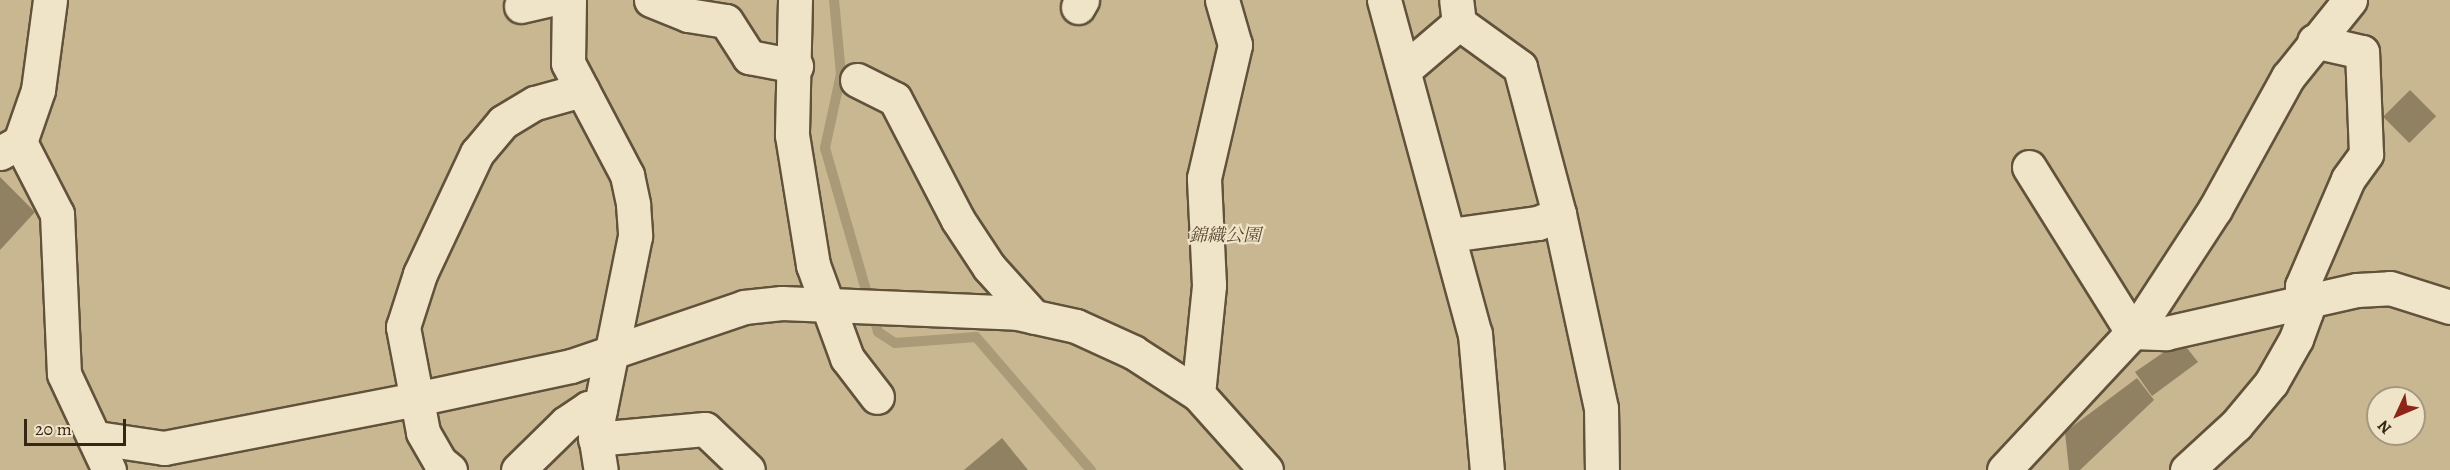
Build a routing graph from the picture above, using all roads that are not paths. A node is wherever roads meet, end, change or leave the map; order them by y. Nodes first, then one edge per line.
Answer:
1 (50, 0) edge
2 (569, 0) edge
3 (651, 0) edge
4 (795, 0) edge
5 (1222, 0) edge
6 (1384, 0) edge
7 (2350, 0) edge
8 (1458, 12) edge
9 (2314, 41) junction
10 (796, 66) junction
11 (1404, 70) junction
12 (857, 80) dead end
13 (582, 90) junction
14 (10, 148) edge
15 (2029, 167) dead end
16 (1559, 214) junction
17 (1450, 235) junction
18 (2304, 302) junction
19 (828, 305) junction
20 (2450, 307) edge
21 (1034, 317) junction
22 (2132, 332) junction
23 (611, 352) junction
24 (1198, 394) junction
25 (877, 397) dead end
26 (416, 399) junction
27 (97, 438) junction
28 (598, 440) edge
29 (109, 470) edge
30 (450, 470) edge
31 (518, 470) edge
32 (748, 470) edge
33 (1266, 470) edge
34 (1486, 470) edge
35 (1602, 470) edge
36 (2004, 470) edge
37 (2187, 470) edge

1 - 14 street
2 - 13 street
3 - 10 street
4 - 10 street
5 - 24 street
6 - 11 street
7 - 9 street
8 - 11 street
8 - 16 street
9 - 18 street
9 - 22 street
10 - 19 street
11 - 17 street
12 - 21 street
13 - 23 street
13 - 26 street
14 - 27 street
15 - 22 street
16 - 17 street
16 - 35 street
17 - 34 street
18 - 20 street
18 - 22 street
18 - 37 street
19 - 21 street
19 - 23 street
19 - 25 street
21 - 24 street
22 - 36 street
23 - 26 street
23 - 28 street
24 - 33 street
26 - 27 street
26 - 30 street
27 - 29 street
28 - 31 street
28 - 32 street

